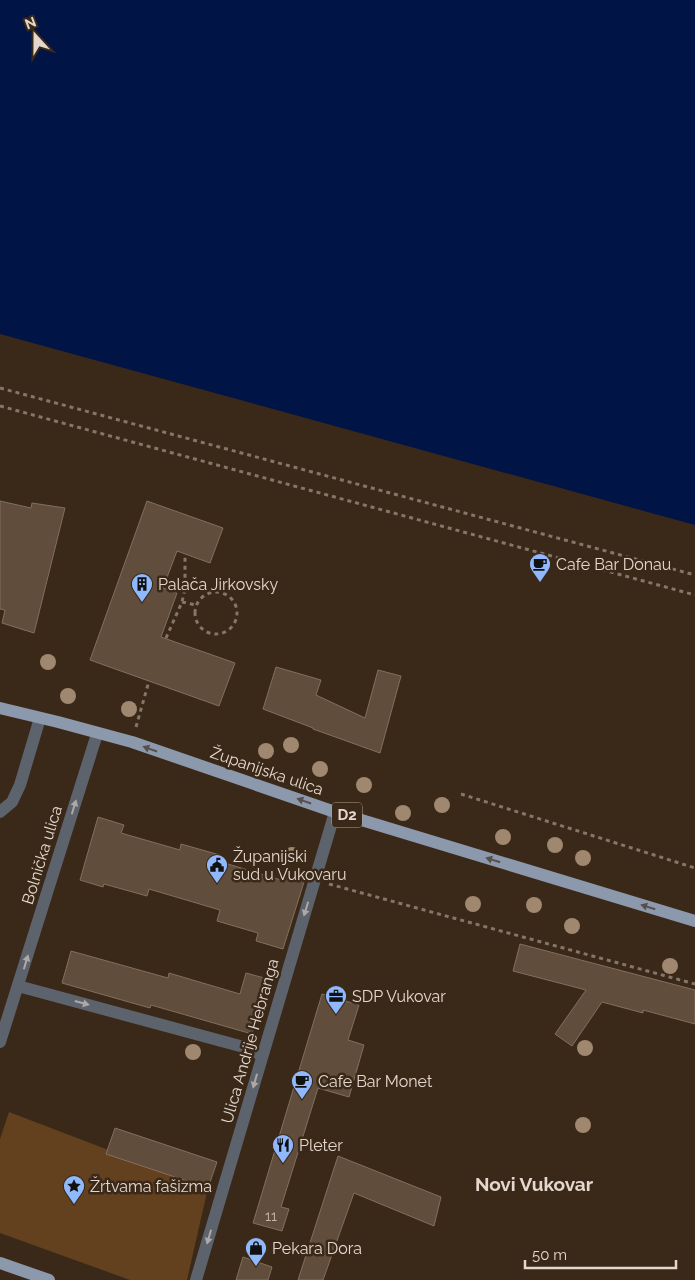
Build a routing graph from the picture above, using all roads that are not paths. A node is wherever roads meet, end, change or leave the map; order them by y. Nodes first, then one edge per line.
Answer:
1 (0, 708) edge
2 (40, 718) junction
3 (97, 734) junction
4 (0, 812) edge
5 (335, 812) junction
6 (695, 921) edge
7 (18, 986) junction
8 (0, 1042) edge
9 (262, 1055) junction
10 (0, 1263) edge
11 (49, 1280) edge
12 (196, 1280) edge

1 - 2 main road, Županijska ulica / D2
2 - 3 main road, Županijska ulica / D2
2 - 4 street
5 -> 3 main road, Županijska ulica / D2
7 -> 3 street, Bolnička ulica
6 -> 5 main road, Županijska ulica / D2
5 -> 9 street, Ulica Andrije Hebranga
7 - 8 street, Bolnička ulica
7 -> 9 street
9 -> 12 street, Ulica Andrije Hebranga
10 - 11 main road

